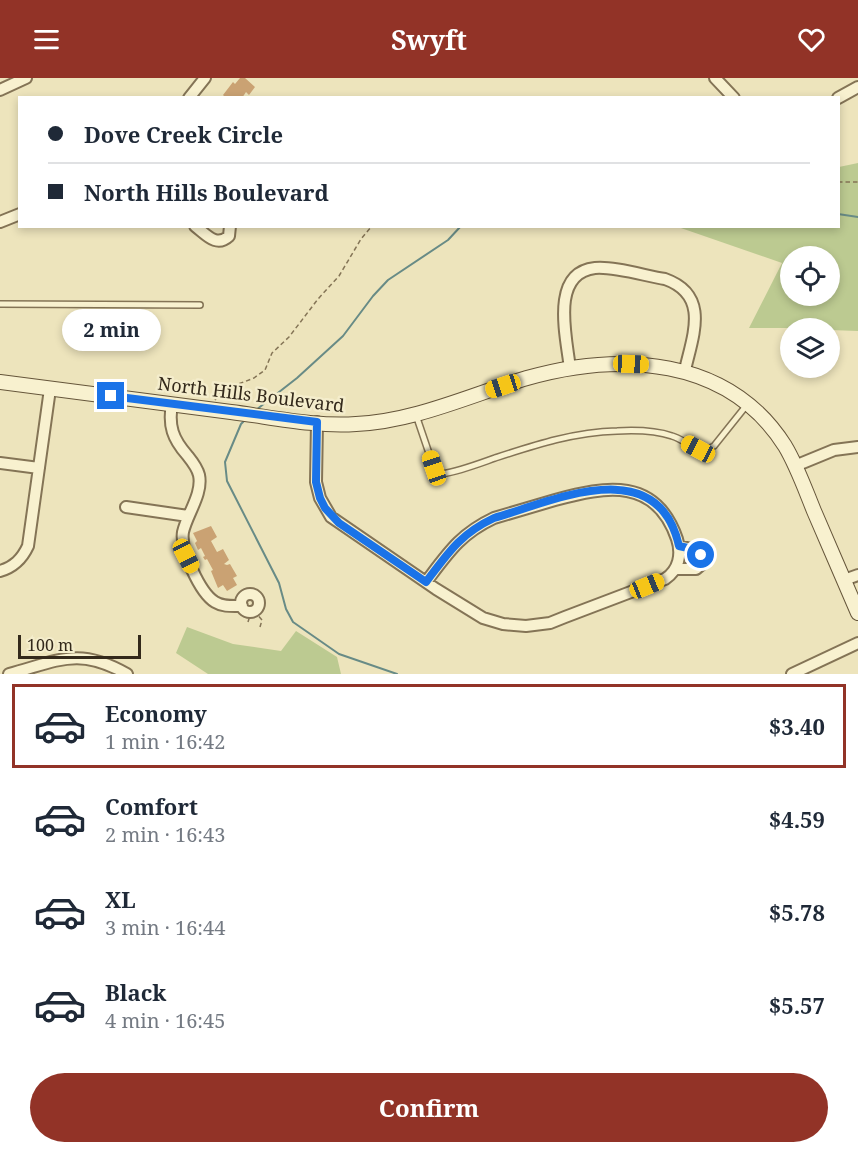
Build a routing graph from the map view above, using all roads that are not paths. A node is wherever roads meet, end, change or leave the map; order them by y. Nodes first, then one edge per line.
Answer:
1 (26, 78) edge
2 (205, 78) edge
3 (715, 78) edge
4 (858, 87) edge
5 (0, 90) edge
6 (191, 96) edge
7 (732, 96) edge
8 (840, 97) edge
9 (18, 215) edge
10 (0, 222) edge
11 (197, 228) edge
12 (230, 228) edge
13 (0, 304) edge
14 (200, 305) dead end
15 (570, 369) junction
16 (685, 370) junction
17 (0, 382) edge
18 (50, 389) junction
19 (172, 404) junction
20 (747, 405) junction
21 (415, 414) junction
22 (317, 422) junction
23 (858, 447) edge
24 (0, 463) edge
25 (795, 466) junction
26 (39, 468) junction
27 (126, 507) dead end
28 (189, 516) junction
29 (679, 546) junction
30 (675, 569) junction
31 (0, 571) edge
32 (858, 575) edge
33 (844, 580) junction
34 (426, 582) junction
35 (249, 613) road end
36 (858, 613) edge
37 (858, 644) edge
38 (9, 674) edge
39 (127, 674) edge
40 (792, 674) edge

1 - 5 street
2 - 6 street
3 - 7 street
4 - 8 street
9 - 10 street
11 - 12 street
13 - 14 lane
15 - 16 street, North Hills Boulevard
15 - 16 street
15 - 21 street, North Hills Boulevard
16 - 20 street, North Hills Boulevard
17 - 18 street, North Hills Boulevard
18 - 19 street, North Hills Boulevard
18 - 26 street
19 - 22 street, North Hills Boulevard
19 - 28 street
20 - 21 lane
20 - 25 street, North Hills Boulevard
21 - 22 street, North Hills Boulevard
22 - 34 street
23 - 25 street
24 - 26 street
25 - 33 street, North Hills Boulevard
26 - 31 street
27 - 28 street
28 - 35 street
29 - 30 street
29 - 30 street
29 - 34 street
30 - 34 street
32 - 33 street
33 - 36 street, North Hills Boulevard
37 - 40 street
38 - 39 street

